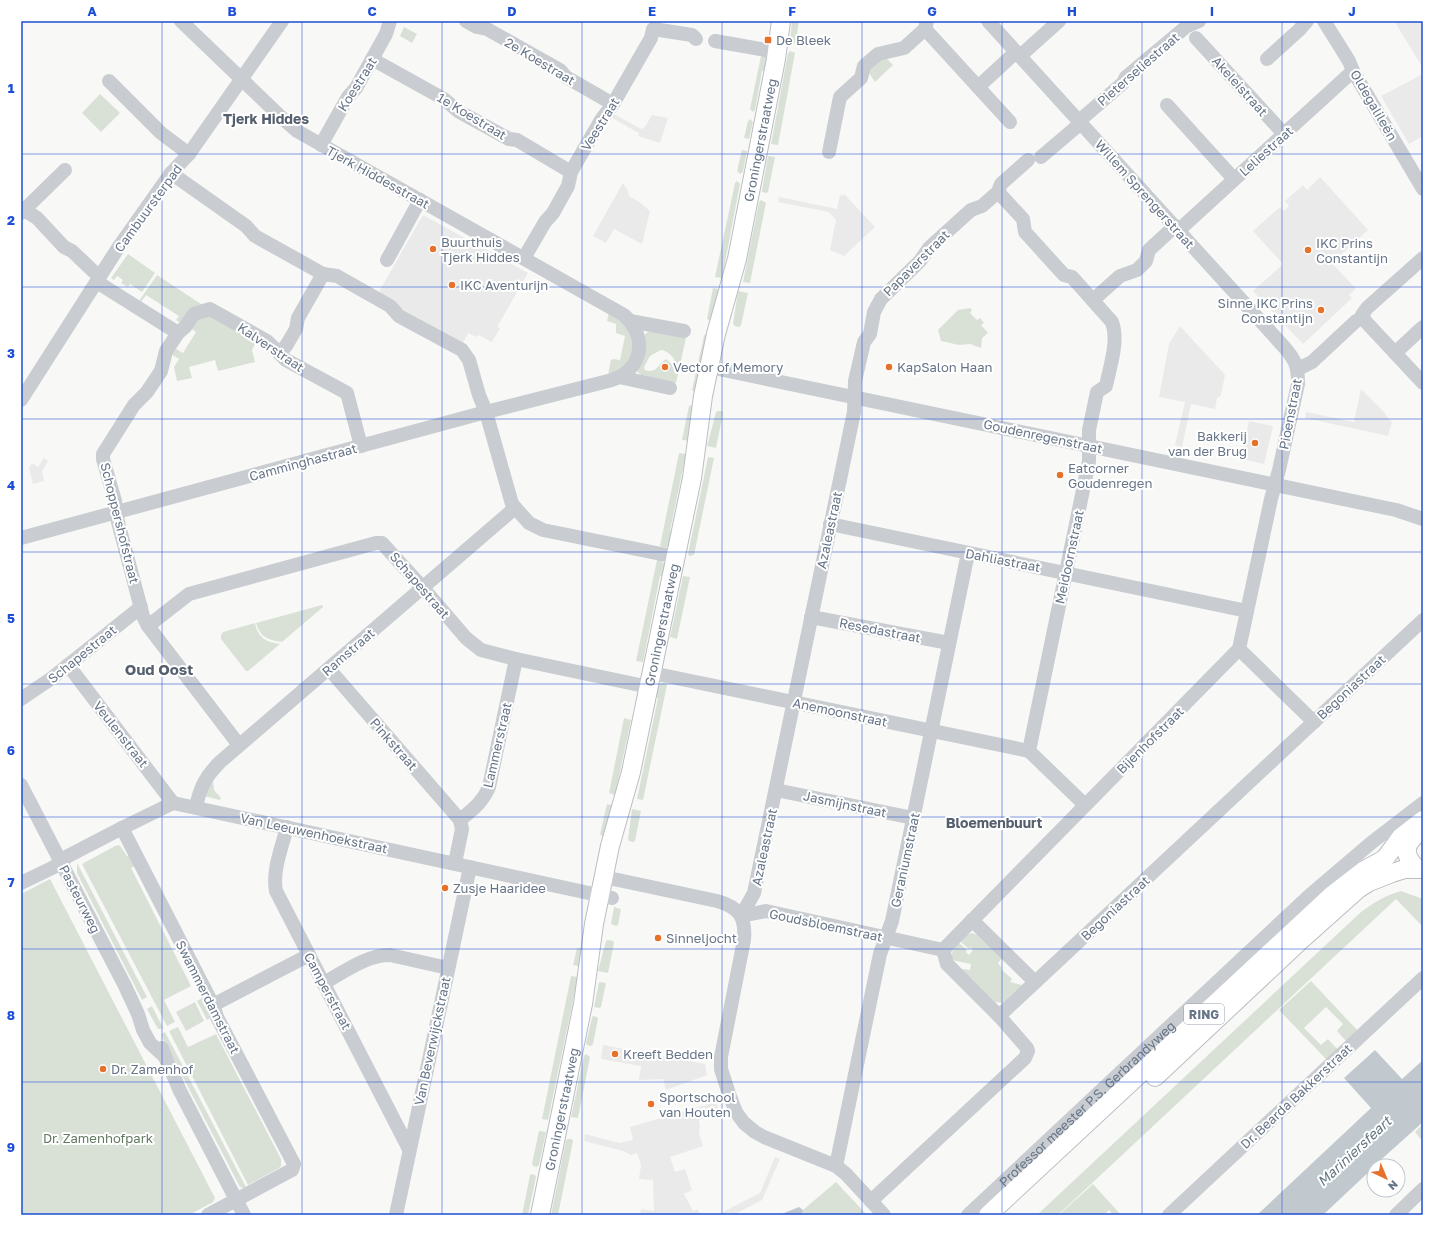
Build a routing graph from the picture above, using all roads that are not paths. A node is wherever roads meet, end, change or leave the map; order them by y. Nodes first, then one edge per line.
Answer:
1 (181, 21) edge
2 (282, 21) edge
3 (390, 21) edge
4 (466, 21) edge
5 (781, 21) edge
6 (988, 21) edge
7 (1059, 21) edge
8 (1307, 21) edge
9 (1324, 21) edge
10 (1189, 23) edge
11 (650, 25) edge
12 (926, 25) edge
13 (1196, 38) dead end
14 (696, 39) dead end
15 (715, 41) dead end
16 (777, 52) junction
17 (1018, 54) junction
18 (372, 59) junction
19 (1267, 59) dead end
20 (1353, 70) junction
21 (242, 79) junction
22 (109, 81) dead end
23 (978, 87) junction
24 (613, 104) junction
25 (1167, 105) dead end
26 (1010, 122) dead end
27 (1080, 122) junction
28 (1284, 134) junction
29 (321, 145) junction
30 (829, 152) dead end
31 (189, 154) junction
32 (65, 170) dead end
33 (571, 172) junction
34 (171, 173) junction
35 (1234, 179) junction
36 (1423, 189) edge
37 (998, 192) junction
38 (420, 200) junction
39 (22, 211) edge
40 (1177, 228) junction
41 (524, 258) junction
42 (1423, 258) edge
43 (387, 260) dead end
44 (323, 274) junction
45 (99, 279) junction
46 (1093, 300) junction
47 (210, 309) joint
48 (1359, 318) junction
49 (630, 321) junction
50 (1423, 327) edge
51 (684, 332) dead end
52 (178, 333) junction
53 (279, 353) junction
54 (1395, 353) junction
55 (715, 368) junction
56 (1298, 369) junction
57 (619, 377) junction
58 (1423, 384) edge
59 (670, 388) dead end
60 (854, 397) junction
61 (21, 400) edge
62 (486, 412) junction
63 (361, 446) junction
64 (1089, 446) junction
65 (1275, 485) junction
66 (515, 508) junction
67 (116, 512) junction
68 (1423, 519) edge
69 (830, 524) junction
70 (21, 538) edge
71 (968, 553) junction
72 (676, 557) junction
73 (1066, 572) junction
74 (423, 588) junction
75 (141, 607) junction
76 (1247, 611) junction
77 (811, 617) junction
78 (1423, 620) edge
79 (148, 626) junction
80 (949, 643) junction
81 (1239, 649) junction
82 (516, 659) junction
83 (68, 665) junction
84 (329, 669) junction
85 (650, 680) junction
86 (21, 699) edge
87 (793, 702) junction
88 (1314, 722) junction
89 (932, 731) junction
90 (239, 745) junction
91 (1029, 751) junction
92 (21, 786) edge
93 (776, 790) junction
94 (173, 803) junction
95 (1423, 803) edge
96 (1086, 805) junction
97 (196, 807) junction
98 (913, 818) junction
99 (460, 820) junction
100 (1423, 820) edge
101 (286, 827) junction
102 (122, 828) junction
103 (1423, 828) edge
104 (61, 862) junction
105 (455, 863) junction
106 (470, 867) junction
107 (1420, 869) edge
108 (610, 878) junction
109 (21, 884) edge
110 (606, 896) junction
111 (741, 916) junction
112 (972, 920) junction
113 (886, 937) junction
114 (943, 950) junction
115 (309, 955) junction
116 (448, 968) junction
117 (1423, 978) edge
118 (1035, 982) junction
119 (324, 983) junction
120 (213, 1005) junction
121 (999, 1016) junction
122 (1168, 1028) junction
123 (1153, 1062) junction
124 (1119, 1074) junction
125 (410, 1149) junction
126 (836, 1166) junction
127 (1423, 1190) edge
128 (236, 1200) junction
129 (871, 1201) junction
130 (208, 1215) edge
131 (244, 1215) edge
132 (396, 1215) edge
133 (540, 1215) edge
134 (884, 1215) edge
135 (968, 1215) edge
136 (988, 1215) edge
137 (1006, 1215) edge
138 (1169, 1215) edge
139 (1396, 1215) edge

1 - 21 street, Tjerk Hiddesstraat
2 - 21 street, Cambuursterpad
3 - 18 street, Koestraat
4 - 24 street, 2e Koestraat
5 - 16 main road, Groningerstraatweg
6 - 17 street, Willem Sprengerstraat
7 - 17 street
8 - 19 street
9 - 20 street, Oldegalileën
10 - 27 street, Pieterseliestraat
11 - 14 street, Veestraat
11 - 24 street, Veestraat
12 - 23 street
12 - 30 street
13 - 28 street, Akeleistraat
15 - 16 street
16 - 55 main road, Groningerstraatweg
17 - 23 street
17 - 27 street, Willem Sprengerstraat
18 - 29 street, Koestraat
18 - 33 street, 1e Koestraat
20 - 28 street, Leliestraat
20 - 36 street, Oldegalileën
21 - 29 street, Tjerk Hiddesstraat
21 - 31 street, Cambuursterpad
22 - 31 street
23 - 26 street
24 - 33 street, Veestraat
25 - 35 street
27 - 37 street, Papaverstraat
27 - 40 street, Willem Sprengerstraat
28 - 35 street, Leliestraat
29 - 38 street, Tjerk Hiddesstraat
31 - 34 street, Cambuursterpad
32 - 39 street
33 - 41 street, Veestraat
34 - 44 street
34 - 45 street, Cambuursterpad
35 - 40 street, Leliestraat
37 - 46 street, Meidoornstraat
37 - 60 street, Papaverstraat
38 - 41 street, Tjerk Hiddesstraat
38 - 43 street
39 - 45 street
40 - 46 street, Leliestraat
40 - 56 street, Willem Sprengerstraat
41 - 49 street, Tjerk Hiddesstraat
42 - 48 street, Pioenstraat
44 - 53 street
44 - 62 street
45 - 52 street
45 - 61 street, Cambuursterpad
46 - 64 street, Meidoornstraat
47 - 52 street, Schoppershofstraat
47 - 53 street, Kalverstraat
48 - 54 street
48 - 56 street, Pioenstraat
49 - 51 street
49 - 57 street
50 - 54 street
52 - 67 street, Schoppershofstraat
53 - 63 street, Kalverstraat
54 - 58 street
55 - 60 street, Goudenregenstraat
55 - 72 main road, Groningerstraatweg
56 - 65 street, Pioenstraat
57 - 59 street
57 - 62 street, Camminghastraat
60 - 64 street, Goudenregenstraat
60 - 69 street, Azaleastraat
62 - 63 street, Camminghastraat
62 - 66 street
63 - 67 street, Camminghastraat
64 - 65 street, Goudenregenstraat
64 - 73 street, Meidoornstraat
65 - 68 street, Goudenregenstraat
65 - 76 street
66 - 72 street
66 - 74 street, Ramstraat
67 - 70 street, Camminghastraat
67 - 75 street, Schoppershofstraat
69 - 71 street, Dahliastraat
69 - 77 street, Azaleastraat
71 - 73 street, Dahliastraat
71 - 80 street, Geraniumstraat
72 - 85 main road, Groningerstraatweg
73 - 76 street, Dahliastraat
73 - 91 street, Meidoornstraat
74 - 79 street, Schapestraat
74 - 82 street, Schapestraat
74 - 84 street, Ramstraat
75 - 79 street, Schoppershofstraat
75 - 83 street, Schapestraat
76 - 81 street
77 - 80 street, Resedastraat
77 - 87 street, Azaleastraat
78 - 88 street, Begoniastraat
79 - 90 street, Schoppershofstraat
80 - 89 street, Geraniumstraat
81 - 88 street
81 - 96 street, Bijenhofstraat
82 - 85 street, Schapestraat
82 - 99 street, Lammerstraat
83 - 86 street, Schapestraat
83 - 94 street, Veulenstraat
84 - 90 street, Ramstraat
84 - 99 street, Pinkstraat
85 - 87 street, Anemoonstraat
85 - 108 main road, Groningerstraatweg
87 - 89 street, Anemoonstraat
87 - 93 street, Azaleastraat
88 - 118 street, Begoniastraat
89 - 91 street, Anemoonstraat
89 - 98 street, Geraniumstraat
90 - 97 street, Ramstraat
91 - 96 street
92 - 104 street, Pasteurweg
93 - 98 street, Jasmijnstraat
93 - 111 street, Azaleastraat
94 - 97 street, Van Leeuwenhoekstraat
94 - 102 street
95 - 122 street, Professor meester P.S. Gerbrandyweg
96 - 112 street, Bijenhofstraat
97 - 101 street, Van Leeuwenhoekstraat
98 - 113 street, Geraniumstraat
99 - 105 street
100 - 123 main road, Professor meester P.S. Gerbrandyweg / RING
101 - 105 street, Van Leeuwenhoekstraat
101 - 115 street, Camperstraat
102 - 104 street
102 - 120 street, Swammerdamstraat
103 - 107 main road
104 - 109 street
104 - 128 street, Pasteurweg
105 - 106 street, Van Leeuwenhoekstraat
106 - 110 street, Van Leeuwenhoekstraat
106 - 116 street, Van Beverwijckstraat
107 - 137 main road, Professor meester P.S. Gerbrandyweg / RING
108 - 110 main road, Groningerstraatweg
108 - 111 street
110 - 133 main road, Groningerstraatweg
111 - 113 street, Goudsbloemstraat
111 - 126 street
112 - 114 street, Bijenhofstraat
112 - 118 street
113 - 114 street, Goudsbloemstraat
113 - 126 street, Geraniumstraat
114 - 121 street
115 - 119 street, Camperstraat
115 - 120 street
116 - 119 street
116 - 125 street, Van Beverwijckstraat
117 - 138 street, Dr. Bearda Bakkerstraat
118 - 121 street, Begoniastraat
119 - 125 street, Camperstraat
120 - 128 street, Swammerdamstraat
121 - 129 street
122 - 123 main road
122 - 124 street, Professor meester P.S. Gerbrandyweg
123 - 124 main road
123 - 136 main road, Professor meester P.S. Gerbrandyweg / RING
124 - 135 street, Professor meester P.S. Gerbrandyweg
125 - 132 street, Van Beverwijckstraat
126 - 129 street
127 - 139 street
128 - 130 street
128 - 131 street, Pasteurweg
129 - 134 street

